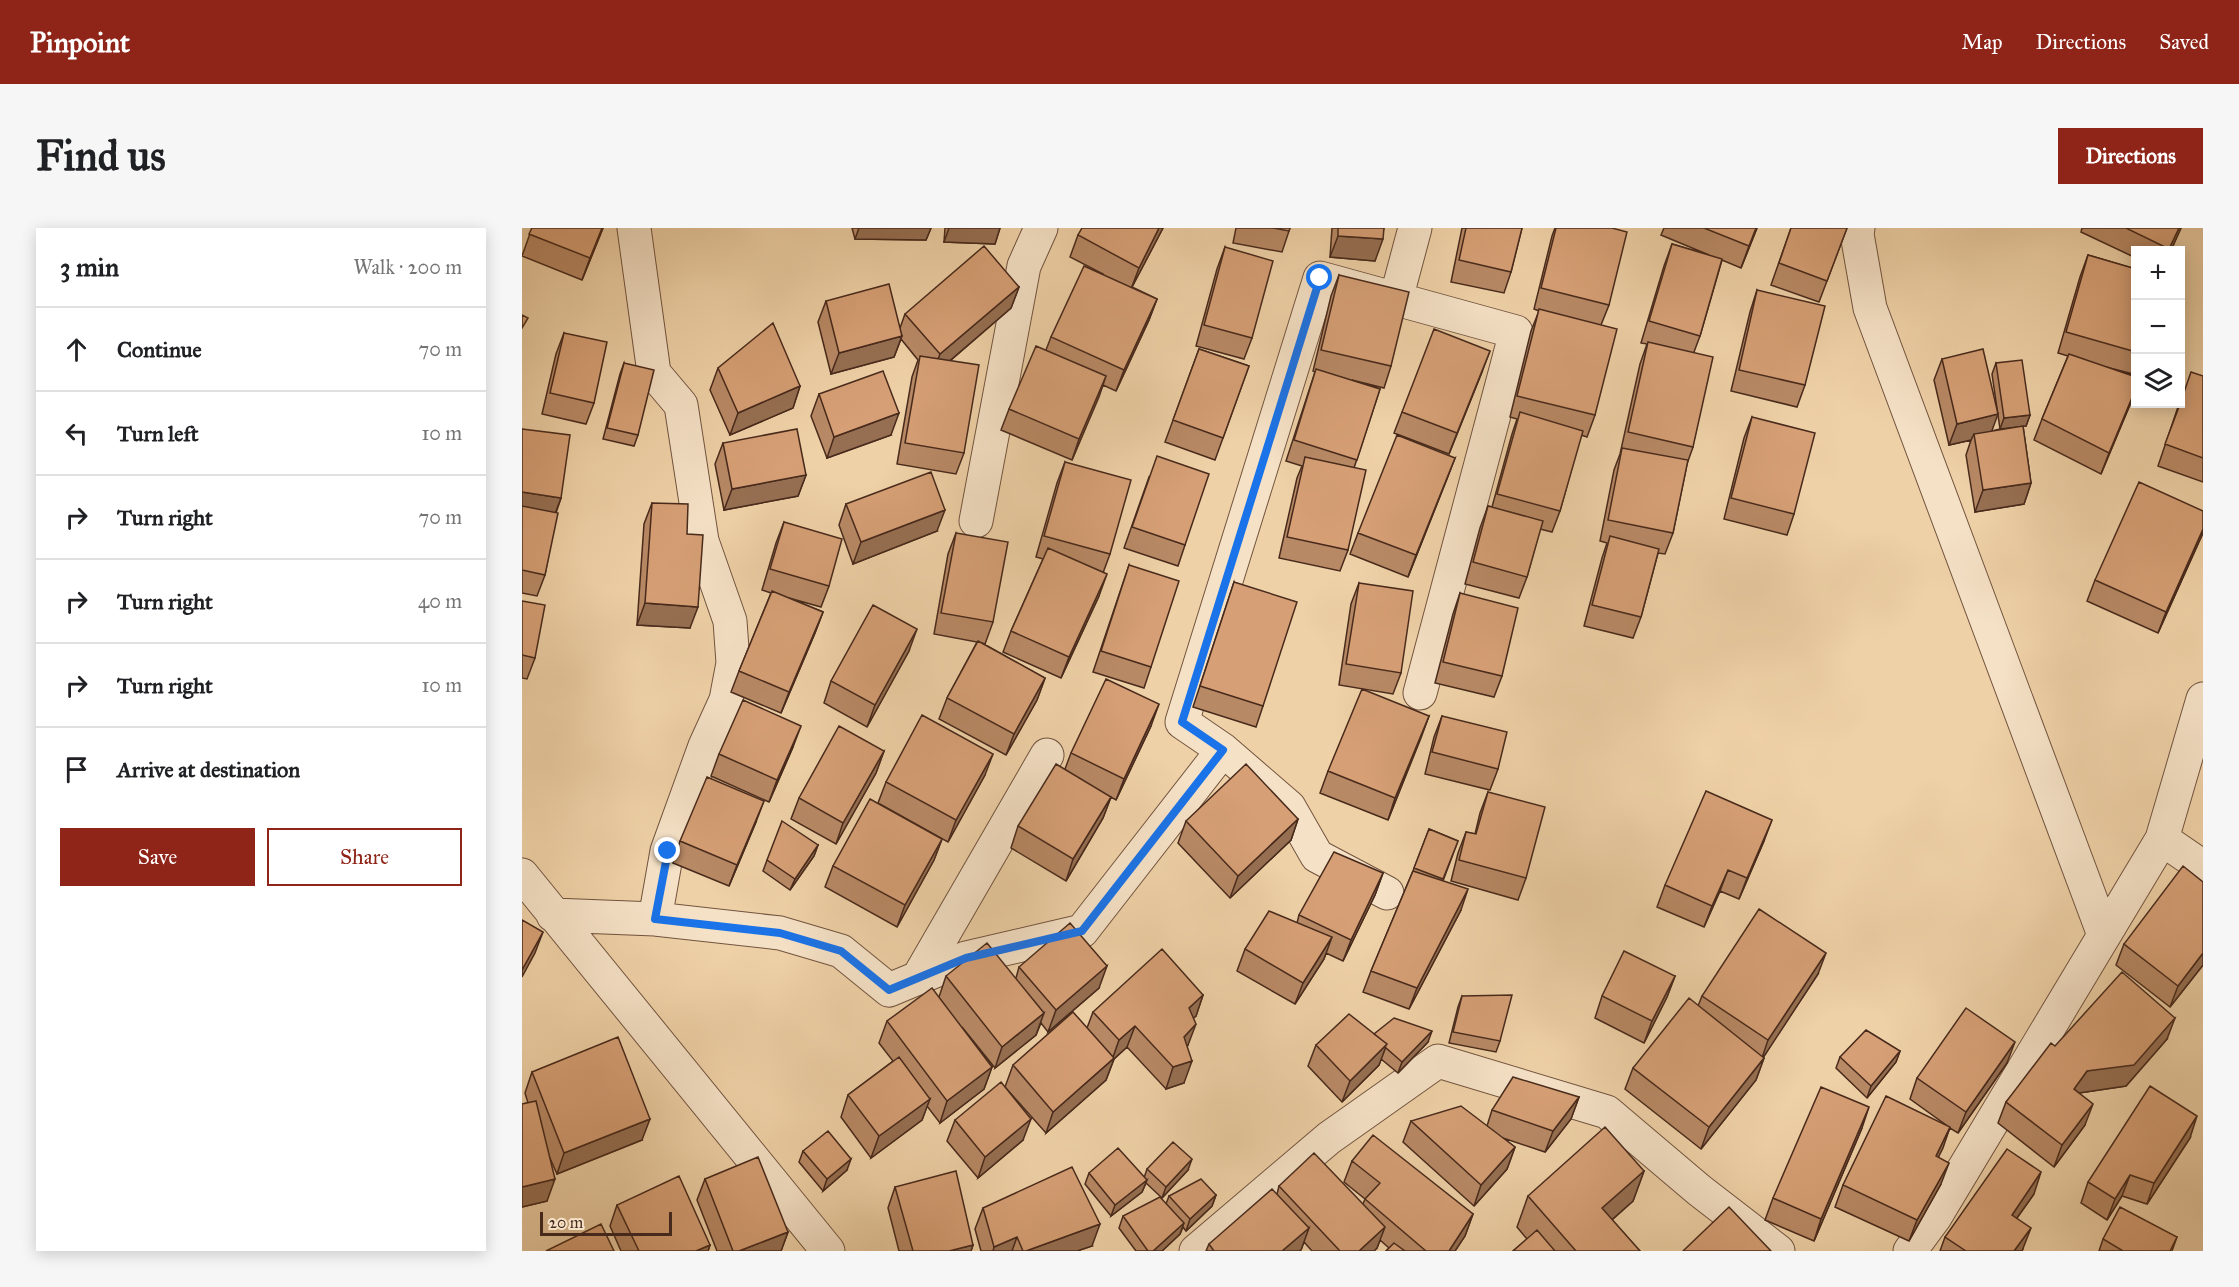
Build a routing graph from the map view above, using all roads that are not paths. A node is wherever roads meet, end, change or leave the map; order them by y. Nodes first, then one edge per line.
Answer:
1 (634, 228) edge
2 (1041, 228) edge
3 (1415, 228) edge
4 (1853, 230) edge
5 (1396, 299) junction
6 (976, 520) dead end
7 (1420, 693) dead end
8 (2203, 699) edge
9 (1223, 750) junction
10 (1047, 754) dead end
11 (2162, 839) junction
12 (2203, 867) edge
13 (522, 875) edge
14 (1387, 893) dead end
15 (553, 915) junction
16 (655, 919) junction
17 (2104, 936) junction
18 (918, 978) junction
19 (828, 1251) edge
20 (1196, 1251) edge
21 (1778, 1251) edge
22 (1910, 1251) edge

1 - 16 street
2 - 6 street
3 - 5 street
4 - 17 street
5 - 7 street
5 - 9 street
8 - 11 street
9 - 14 street
9 - 18 street
10 - 18 street
11 - 12 street
11 - 17 street
13 - 15 street
15 - 16 street
15 - 19 street
16 - 18 street
17 - 22 street
20 - 21 street

